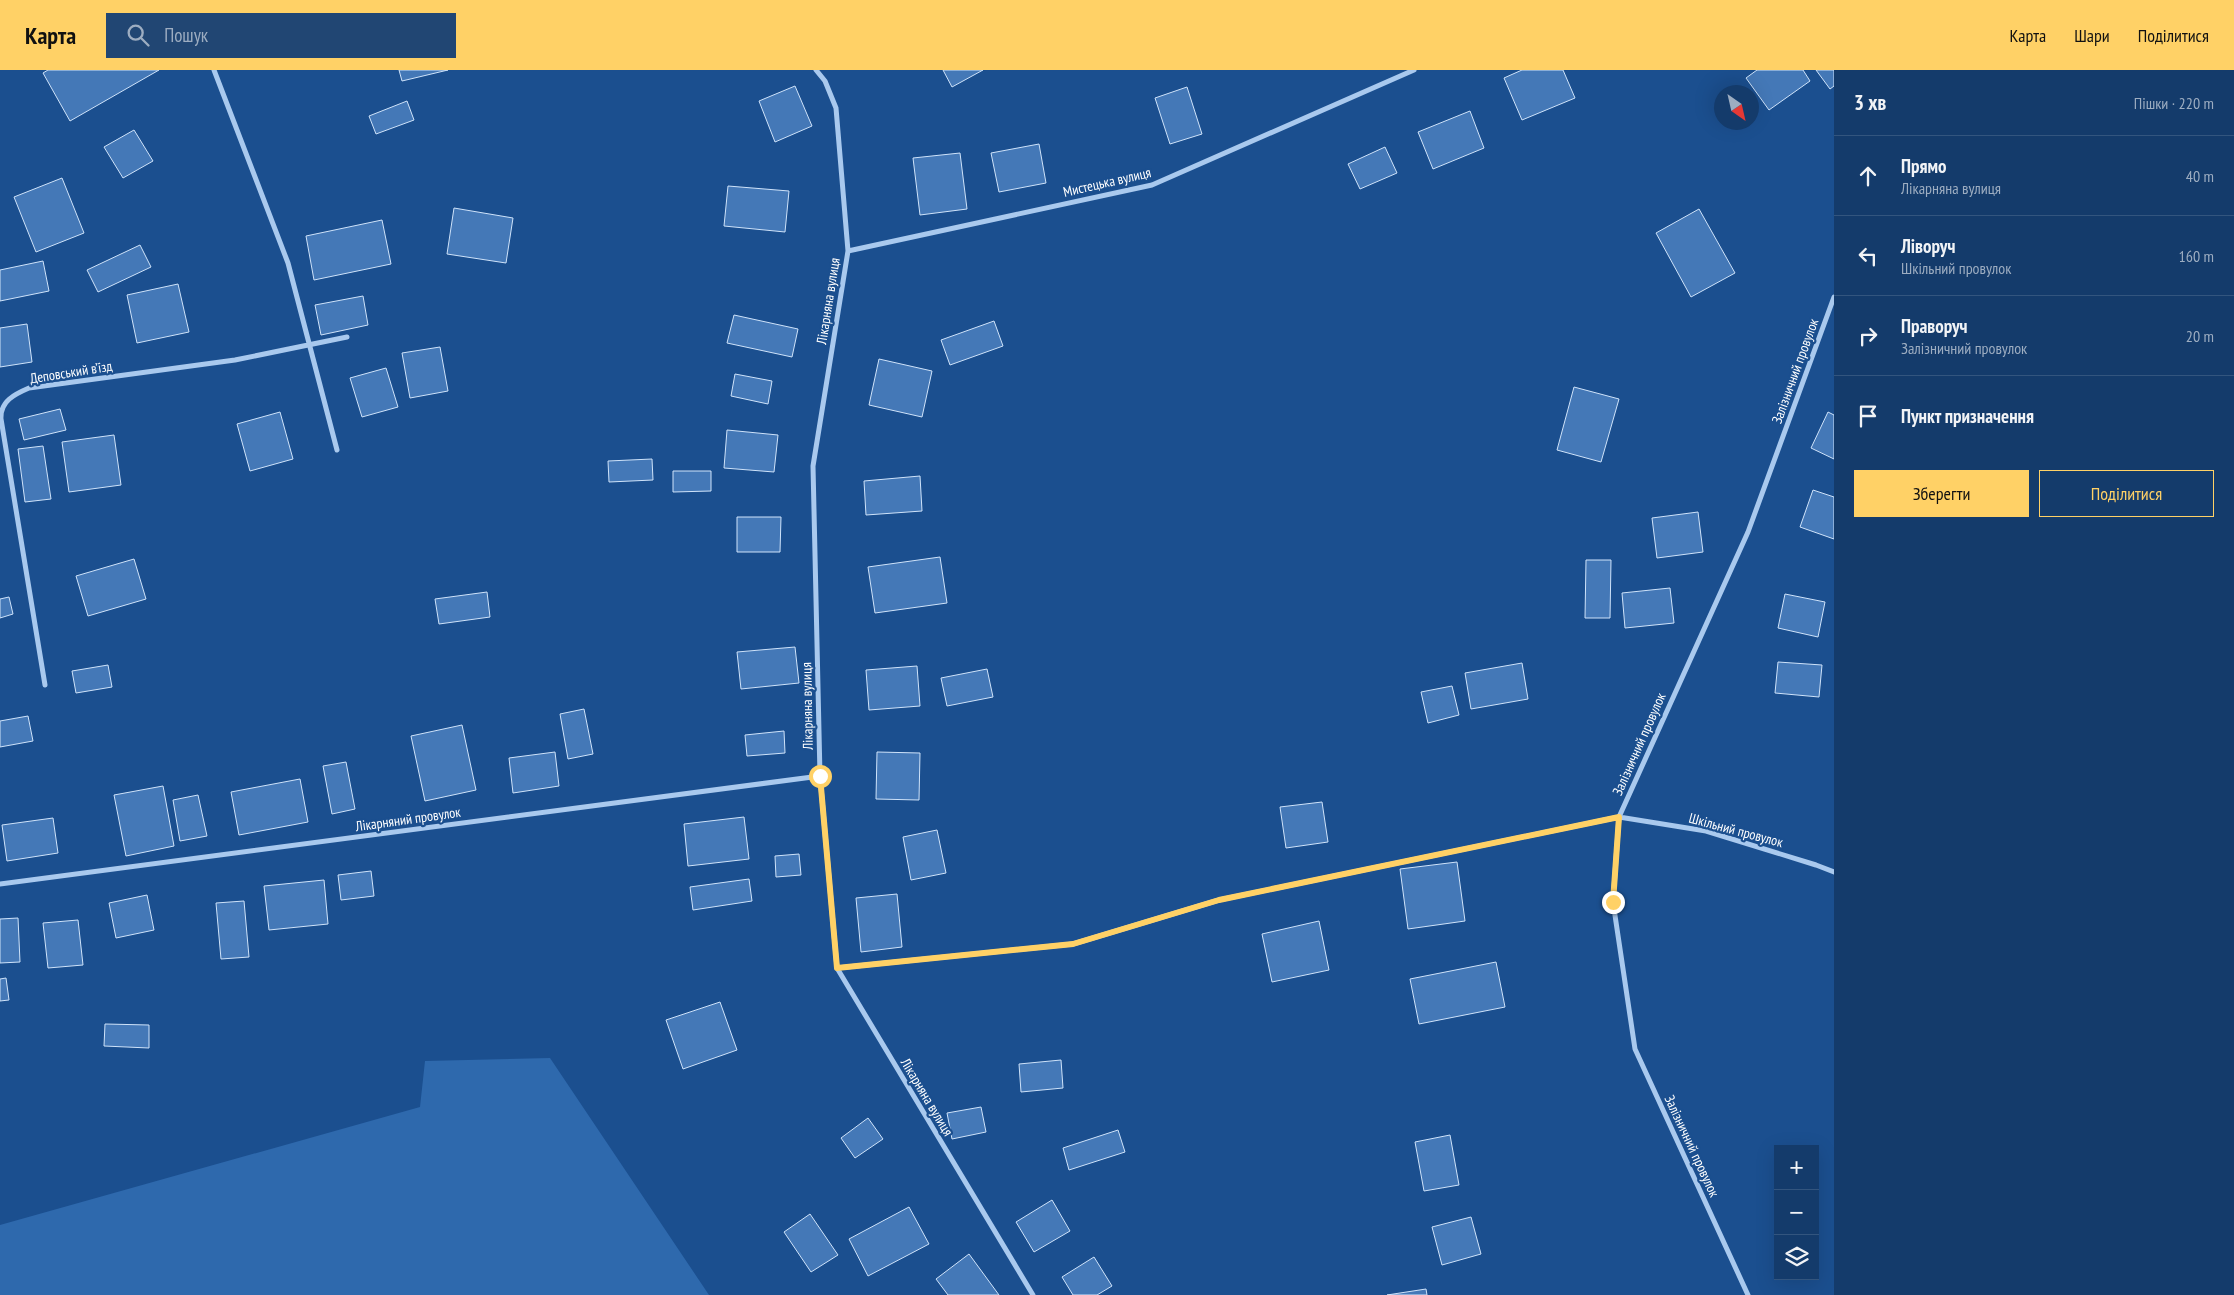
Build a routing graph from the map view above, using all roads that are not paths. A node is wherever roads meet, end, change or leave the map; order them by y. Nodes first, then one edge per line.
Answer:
1 (214, 70) edge
2 (816, 70) edge
3 (1414, 70) edge
4 (848, 251) junction
5 (1834, 296) edge
6 (347, 337) dead end
7 (308, 345) junction
8 (337, 450) dead end
9 (45, 685) dead end
10 (820, 776) junction
11 (1619, 817) junction
12 (1834, 872) edge
13 (0, 884) edge
14 (837, 968) junction
15 (1033, 1295) edge
16 (1748, 1295) edge

1 - 7 street
2 - 4 street, Лікарняна вулиця
3 - 4 street, Мистецька вулиця
4 - 10 street, Лікарняна вулиця
5 - 11 street, Залізничний провулок
6 - 7 street, Деповський в’їзд
7 - 8 street
7 - 9 street, Деповський в’їзд
10 - 13 street, Лікарняний провулок
10 - 14 street, Лікарняна вулиця
11 - 12 street, Шкільний провулок
11 - 14 street, Шкільний провулок
11 - 16 street, Залізничний провулок
14 - 15 street, Лікарняна вулиця

